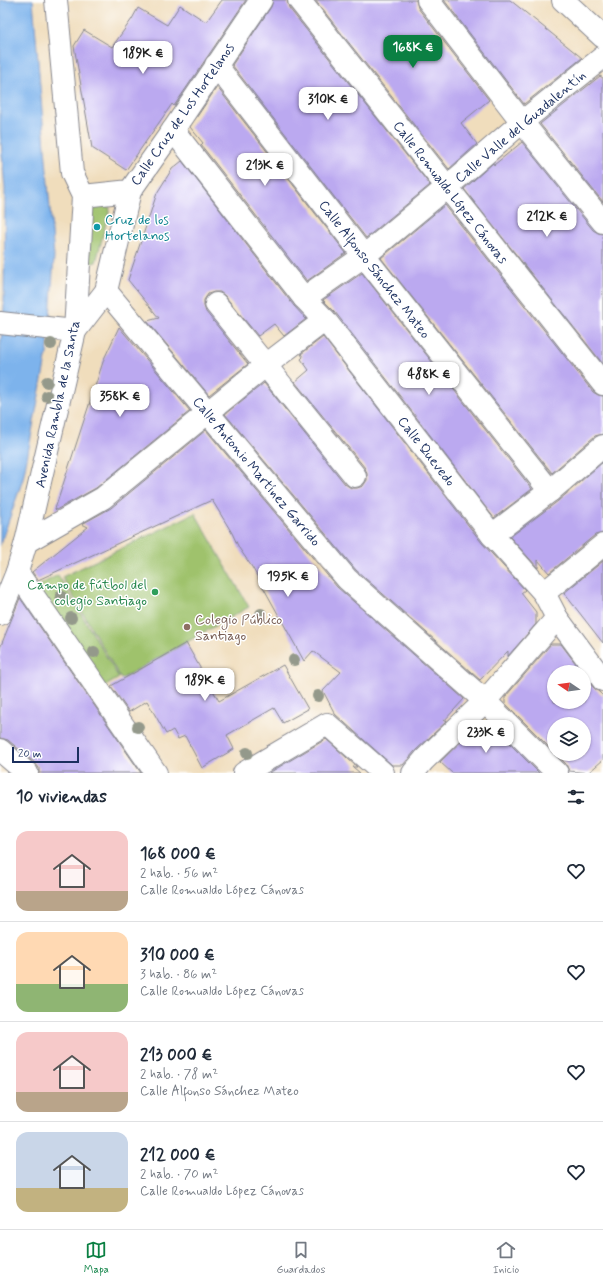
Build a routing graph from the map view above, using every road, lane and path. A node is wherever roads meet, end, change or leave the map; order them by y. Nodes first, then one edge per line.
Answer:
1 (56, 0) edge
2 (261, 0) edge
3 (299, 0) edge
4 (428, 0) edge
5 (563, 0) edge
6 (603, 37) edge
7 (603, 56) edge
8 (216, 65) junction
9 (522, 122) junction
10 (173, 130) junction
11 (447, 187) junction
12 (130, 191) junction
13 (83, 196) junction
14 (603, 222) edge
15 (364, 256) junction
16 (106, 291) junction
17 (304, 298) junction
18 (216, 304) dead end
19 (325, 320) junction
20 (0, 323) edge
21 (75, 331) junction
22 (266, 365) junction
23 (603, 384) edge
24 (208, 413) junction
25 (603, 446) edge
26 (355, 476) dead end
27 (550, 491) junction
28 (492, 535) junction
29 (26, 542) junction
30 (603, 545) edge
31 (17, 572) junction
32 (544, 592) junction
33 (0, 614) edge
34 (557, 618) junction
35 (603, 680) edge
36 (485, 701) junction
37 (0, 750) edge
38 (27, 773) edge
39 (156, 773) edge
40 (244, 773) edge
41 (382, 773) edge
42 (414, 773) edge
43 (557, 773) edge

1 - 13 street, Avenida Rambla de la Santa
2 - 8 street, Calle Cruz de Los Hortelanos
3 - 11 street, Calle Romualdo López Cánovas
4 - 9 street
5 - 6 street
7 - 9 street, Calle Valle del Guadalentín
8 - 10 street, Calle Cruz de Los Hortelanos
8 - 15 street, Calle Alfonso Sánchez Mateo
9 - 11 street, Calle Valle del Guadalentín
9 - 14 street
10 - 12 street, Calle Cruz de Los Hortelanos
10 - 17 street, Calle Quevedo
11 - 15 street, Calle Valle del Guadalentín
11 - 23 street, Calle Romualdo López Cánovas
12 - 13 street, Calle Cruz de Los Hortelanos
12 - 16 street
13 - 21 street, Avenida Rambla de la Santa
15 - 17 street, Calle Valle del Guadalentín
15 - 27 street, Calle Alfonso Sánchez Mateo
16 - 21 street
16 - 24 street, Calle Antonio Martínez Garrido
17 - 19 street, Calle Quevedo
18 - 22 street
19 - 22 street
19 - 28 street, Calle Quevedo
20 - 21 street
21 - 29 street, Avenida Rambla de la Santa
22 - 24 street
22 - 26 street
24 - 29 street
24 - 36 street, Calle Antonio Martínez Garrido
25 - 27 street
27 - 28 street
28 - 32 street, Calle Quevedo
29 - 31 street, Avenida Rambla de la Santa
30 - 32 street
31 - 33 street, Avenida Rambla de la Santa
31 - 39 street
32 - 34 street, Calle Quevedo
34 - 35 street, Calle Quevedo
34 - 36 street
36 - 42 street
36 - 43 street, Calle Antonio Martínez Garrido
37 - 38 street
40 - 41 street

